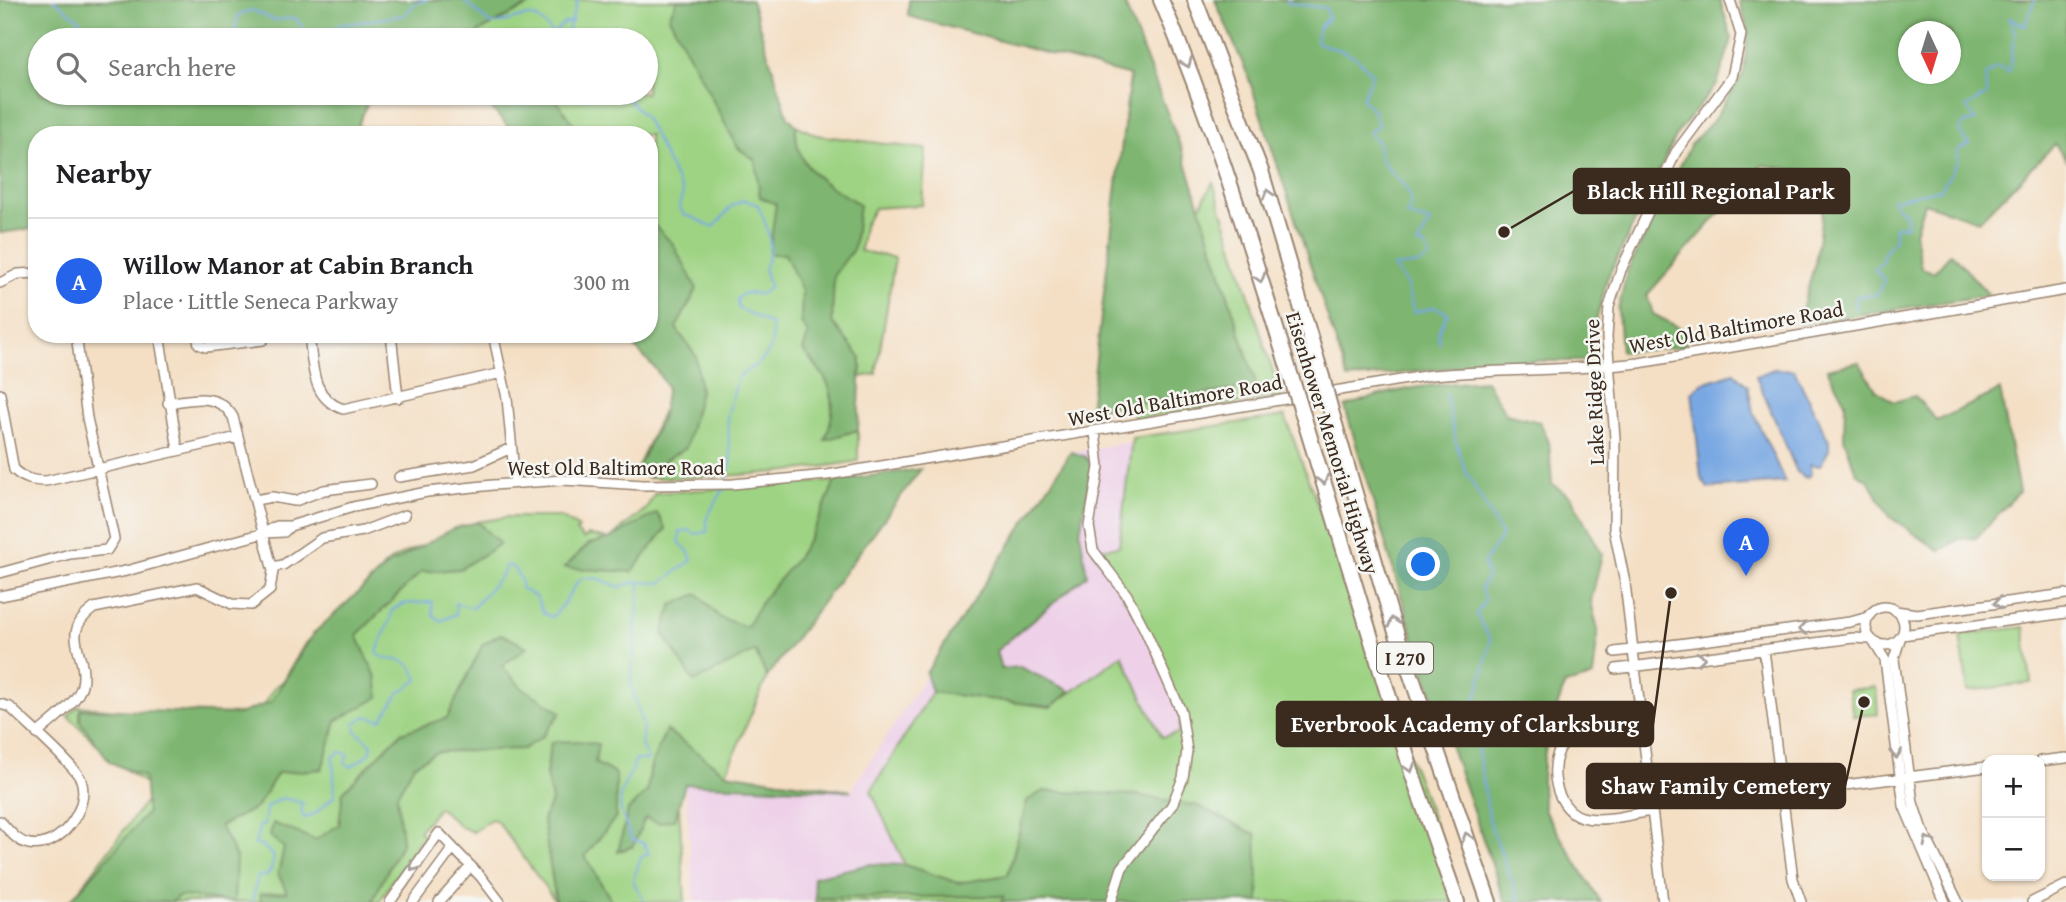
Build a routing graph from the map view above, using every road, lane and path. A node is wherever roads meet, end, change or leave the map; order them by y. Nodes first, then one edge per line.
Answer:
1 (1161, 0) edge
2 (1195, 0) edge
3 (1730, 0) edge
4 (28, 273) edge
5 (0, 283) edge
6 (2066, 290) edge
7 (77, 343) edge
8 (160, 343) edge
9 (200, 343) edge
10 (239, 343) edge
11 (310, 343) edge
12 (392, 343) edge
13 (495, 343) edge
14 (1611, 366) junction
15 (502, 373) junction
16 (0, 394) edge
17 (398, 398) junction
18 (168, 403) junction
19 (1095, 432) junction
20 (239, 437) junction
21 (511, 448) junction
22 (178, 450) junction
23 (99, 468) junction
24 (399, 477) dead end
25 (514, 483) junction
26 (371, 484) dead end
27 (255, 500) junction
28 (405, 515) dead end
29 (264, 533) junction
30 (272, 567) junction
31 (0, 573) edge
32 (2066, 594) edge
33 (0, 596) edge
34 (1896, 611) junction
35 (2066, 613) edge
36 (1870, 617) junction
37 (1901, 637) junction
38 (1872, 640) junction
39 (1632, 650) junction
40 (1764, 650) junction
41 (1615, 652) dead end
42 (1634, 667) junction
43 (1616, 669) dead end
44 (0, 704) edge
45 (1641, 725) junction
46 (37, 734) junction
47 (2066, 758) edge
48 (2045, 760) edge
49 (1982, 768) edge
50 (1904, 777) junction
51 (1782, 793) junction
52 (1652, 811) junction
53 (0, 821) edge
54 (453, 848) junction
55 (471, 866) junction
56 (2066, 885) edge
57 (390, 902) edge
58 (413, 902) edge
59 (439, 902) edge
60 (500, 902) edge
61 (1111, 902) edge
62 (1457, 902) edge
63 (1489, 902) edge
64 (1663, 902) edge
65 (1801, 902) edge
66 (1945, 902) edge
67 (1958, 902) edge
68 (2032, 902) edge

1 -> 62 highway, Eisenhower Memorial Highway / I 270, bridge
63 -> 2 highway, Eisenhower Memorial Highway / I 270, bridge
3 - 14 street, Lake Ridge Drive
4 - 5 street
6 - 14 street, West Old Baltimore Road
7 - 23 street
8 - 18 street
9 - 10 street
11 - 17 street
12 - 17 street
13 - 15 street
14 - 19 street, West Old Baltimore Road
14 - 39 street, Lake Ridge Drive
15 - 17 street
15 - 21 street
16 - 23 street
18 - 20 street
18 - 22 street
19 - 25 street, West Old Baltimore Road
19 - 61 street
20 - 22 street
20 - 27 street
21 - 24 street
21 - 25 street
22 - 23 street
23 - 31 street
25 - 29 street, West Old Baltimore Road
26 - 27 street
27 - 29 street
28 - 30 street
29 - 30 street
29 - 33 street, West Old Baltimore Road
30 - 46 street
32 -> 34 street
34 - 36 street
34 - 37 street
35 - 37 street
36 - 38 street
36 -> 39 street
37 - 38 street
37 - 50 street
38 - 40 street
38 -> 50 street
39 - 41 street
39 - 42 street, Lake Ridge Drive
42 -> 40 street
40 - 51 street
42 - 43 street
42 - 45 street, Lake Ridge Drive
44 - 46 street
45 - 52 street, Lake Ridge Drive
45 - 52 street
46 - 53 street
47 - 48 street
49 - 50 street
50 - 51 street
50 - 66 street
67 -> 50 street
51 - 65 street
52 - 64 street, Lake Ridge Drive
54 - 55 street
54 -> 57 street
54 - 58 street
55 - 59 street
55 - 60 street
56 - 68 street

